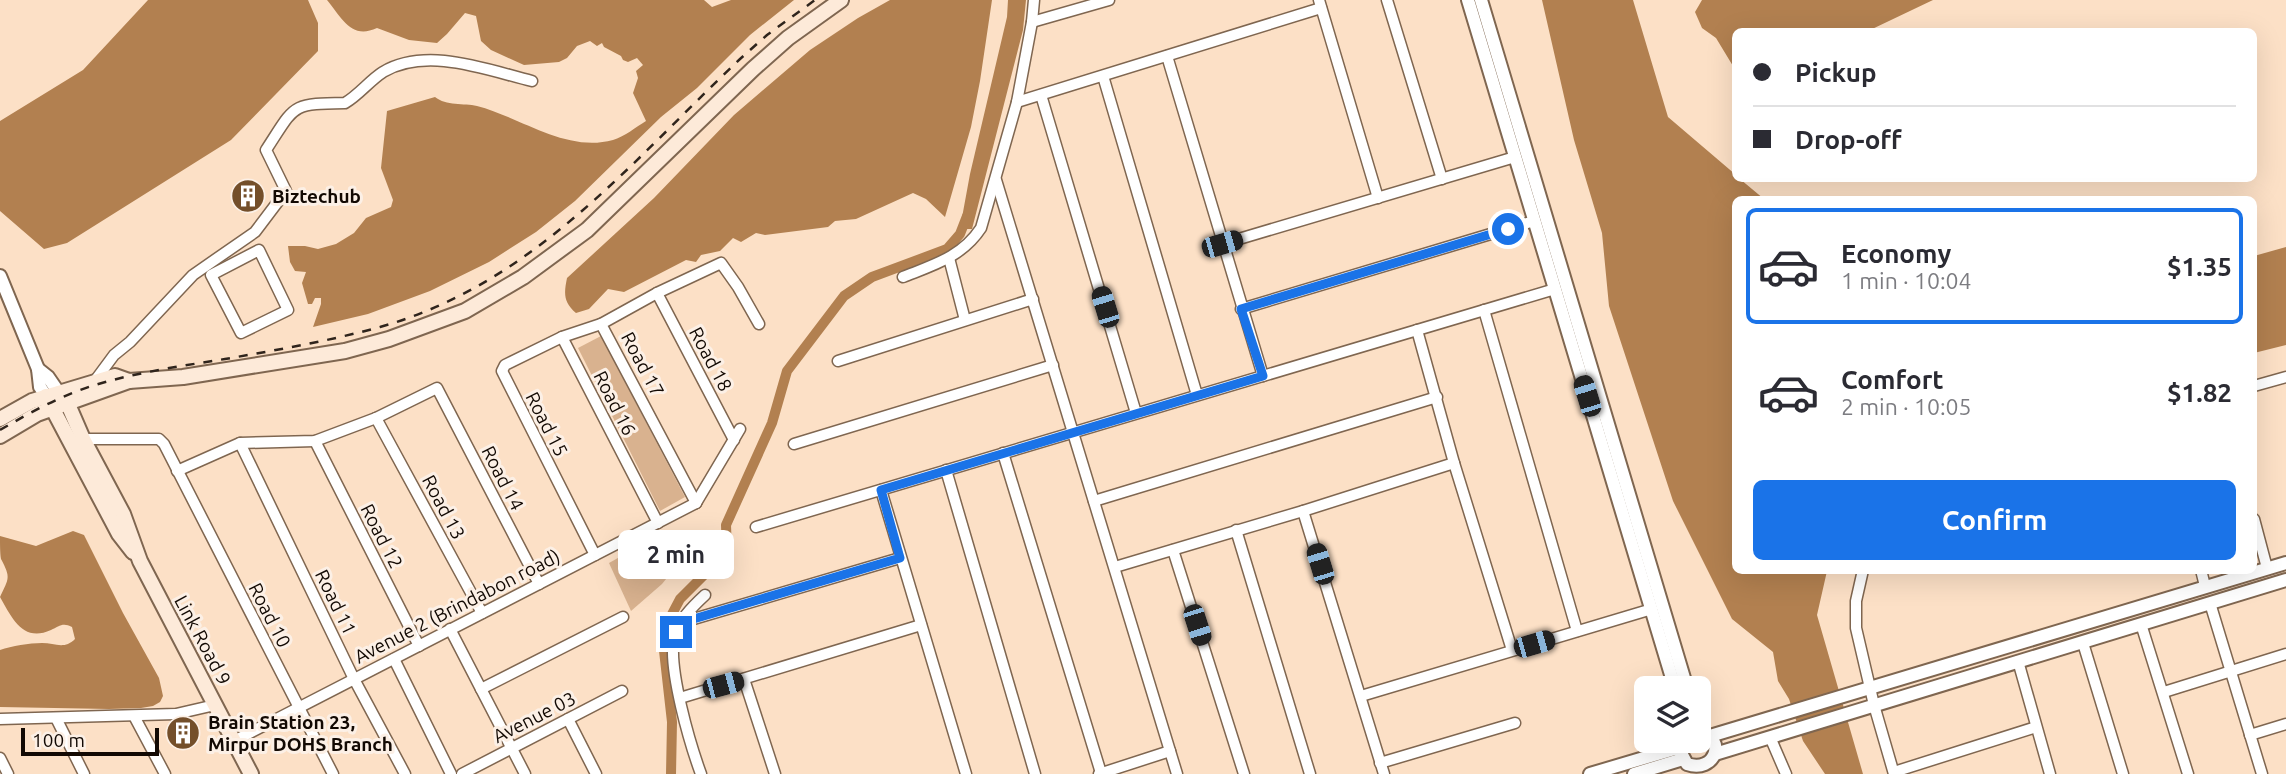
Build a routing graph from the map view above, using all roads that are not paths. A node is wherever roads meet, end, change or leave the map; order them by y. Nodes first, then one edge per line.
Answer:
1 (841, 0) edge
2 (1034, 0) edge
3 (1110, 0) edge
4 (1387, 0) edge
5 (1468, 0) edge
6 (1481, 0) edge
7 (1320, 4) edge
8 (1032, 22) junction
9 (1167, 56) junction
10 (1102, 76) junction
11 (532, 81) dead end
12 (1041, 95) junction
13 (1017, 102) junction
14 (1515, 157) junction
15 (1442, 179) junction
16 (996, 180) junction
17 (1378, 198) junction
18 (1534, 221) junction
19 (1222, 244) junction
20 (227, 251) junction
21 (949, 258) junction
22 (234, 263) junction
23 (902, 277) dead end
24 (1, 281) edge
25 (1555, 289) junction
26 (657, 293) junction
27 (1033, 299) junction
28 (1241, 309) junction
29 (1484, 310) junction
30 (965, 320) junction
31 (601, 324) junction
32 (759, 324) dead end
33 (1417, 330) junction
34 (562, 337) junction
35 (838, 360) dead end
36 (1053, 365) junction
37 (1263, 376) junction
38 (2286, 377) edge
39 (129, 381) junction
40 (93, 382) junction
41 (2257, 385) edge
42 (1197, 395) junction
43 (1437, 397) junction
44 (56, 400) junction
45 (1136, 414) junction
46 (376, 418) junction
47 (0, 419) edge
48 (740, 429) dead end
49 (1074, 432) junction
50 (0, 436) edge
51 (83, 439) junction
52 (734, 440) junction
53 (315, 441) junction
54 (240, 443) junction
55 (794, 444) dead end
56 (1003, 453) junction
57 (1454, 463) junction
58 (946, 470) junction
59 (177, 471) junction
60 (881, 490) junction
61 (1094, 501) junction
62 (696, 503) junction
63 (1303, 511) junction
64 (658, 523) junction
65 (756, 527) dead end
66 (1236, 530) junction
67 (2257, 530) edge
68 (1173, 550) junction
69 (595, 555) junction
70 (900, 558) junction
71 (140, 561) junction
72 (2286, 562) edge
73 (1115, 567) junction
74 (2267, 568) junction
75 (2257, 571) edge
76 (1862, 574) edge
77 (2201, 574) edge
78 (2246, 574) edge
79 (2286, 580) edge
80 (539, 584) junction
81 (2205, 586) junction
82 (705, 595) dead end
83 (2210, 603) junction
84 (1652, 609) junction
85 (482, 613) junction
86 (623, 617) dead end
87 (680, 623) junction
88 (2141, 624) junction
89 (921, 625) junction
90 (450, 629) junction
91 (1577, 631) junction
92 (2083, 643) junction
93 (419, 646) junction
94 (1512, 650) junction
95 (2286, 654) edge
96 (394, 659) junction
97 (2018, 662) junction
98 (2231, 671) junction
99 (1672, 676) edge
100 (1683, 676) edge
101 (354, 679) junction
102 (744, 679) junction
103 (481, 689) junction
104 (1867, 690) junction
105 (622, 691) dead end
106 (2164, 692) junction
107 (1361, 696) junction
108 (680, 698) junction
109 (215, 705) junction
110 (1871, 706) junction
111 (298, 708) junction
112 (134, 716) junction
113 (55, 718) junction
114 (0, 719) edge
115 (568, 719) junction
116 (1515, 723) dead end
117 (2286, 724) edge
118 (2036, 727) junction
119 (1711, 730) edge
120 (2250, 735) junction
121 (1770, 737) junction
122 (1711, 740) edge
123 (234, 741) junction
124 (512, 748) junction
125 (1170, 751) junction
126 (1667, 753) edge
127 (1674, 753) edge
128 (1684, 753) edge
129 (0, 758) edge
130 (1380, 763) junction
131 (1707, 767) edge
132 (1894, 773) edge
133 (8, 774) edge
134 (84, 774) edge
135 (164, 774) edge
136 (251, 774) edge
137 (333, 774) edge
138 (405, 774) edge
139 (451, 774) edge
140 (462, 774) edge
141 (525, 774) edge
142 (596, 774) edge
143 (701, 774) edge
144 (775, 774) edge
145 (967, 774) edge
146 (1035, 774) edge
147 (1100, 774) edge
148 (1177, 774) edge
149 (1244, 774) edge
150 (1310, 774) edge
151 (1384, 774) edge
152 (1590, 774) edge
153 (1634, 774) edge
154 (1786, 774) edge
155 (2050, 774) edge
156 (2123, 774) edge
157 (2188, 774) edge
158 (2262, 774) edge

1 - 39 main road
2 - 8 street
3 - 8 street
4 - 15 street
5 - 14 street
6 - 100 street
7 - 9 street
7 - 17 street
8 - 13 street
9 - 10 street
9 - 19 street
10 - 12 street
10 - 42 street
11 - 20 street
12 - 13 street
12 - 45 street
13 - 16 street
14 - 15 street
14 - 18 street
15 - 17 street
16 - 21 street
16 - 27 street
17 - 19 street
18 - 25 street
18 - 28 street
19 - 28 street
20 - 22 street
20 - 40 street
21 - 23 street
21 - 30 street
22 - 22 street
24 - 44 street
25 - 29 street
25 - 84 street
26 - 31 street, Road 17
26 - 32 street, Road 17
26 - 52 street, Road 18
27 - 30 street
27 - 36 street
28 - 37 street
29 - 33 street
29 - 91 street
30 - 35 street
31 - 34 street
31 - 62 street, Road 17
33 - 37 street
33 - 43 street
34 - 64 street, Road 16
34 - 69 street, Road 15
36 - 49 street
36 - 55 street
37 - 42 street
38 - 41 street
39 - 40 main road
39 - 44 main road
40 - 44 main road
42 - 45 street
43 - 57 street
43 - 61 street
44 - 47 main road
44 - 50 main road
44 - 51 main road, Link Road 9
44 - 71 main road, Link Road 9
45 - 49 street
46 - 53 street
46 - 80 street, Road 14
46 - 85 street, Road 13
48 - 52 street
49 - 56 street
49 - 61 street
51 - 59 street, Road 10
51 - 71 main road, Link Road 9
52 - 62 street
53 - 54 street
53 - 93 street, Road 12
54 - 59 street
54 - 101 street, Road 11
56 - 58 street
56 - 147 street
57 - 63 street
57 - 94 street
58 - 60 street
58 - 146 street
59 - 111 street, Road 10
60 - 65 street
60 - 70 street
61 - 73 street
62 - 64 street, Avenue 2 (Brindabon road)
63 - 66 street
63 - 107 street
64 - 69 street, Avenue 2 (Brindabon road)
66 - 68 street
66 - 150 street
67 - 74 street
68 - 73 street
68 - 149 street
69 - 80 street, Avenue 2 (Brindabon road)
70 - 87 street
70 - 89 street
71 - 109 main road, Link Road 9
72 - 74 street
73 - 125 street
74 - 75 street
76 - 104 street
77 - 81 street
78 - 81 street
79 - 83 street
80 - 85 street, Avenue 2 (Brindabon road)
81 - 104 street
82 - 87 street
83 - 88 street
83 - 98 street
84 - 91 street
84 - 99 street
85 - 90 street, Avenue 2 (Brindabon road)
86 - 103 street
87 - 108 street
88 - 92 street
88 - 106 street
89 - 102 street
89 - 145 street
90 - 93 street, Avenue 2 (Brindabon road)
90 - 103 street
91 - 94 street
92 - 97 street
92 - 156 street
93 - 96 street, Avenue 2 (Brindabon road)
94 - 107 street
95 - 98 street
96 - 101 street, Avenue 2 (Brindabon road)
96 - 139 street
97 - 110 street
97 - 118 street
98 - 106 street
98 - 120 street
101 - 111 street, Avenue 2 (Brindabon road)
101 - 138 street, Road 11
102 - 108 street
102 - 144 street
103 - 124 street
104 - 110 street
104 - 119 street
105 - 115 street, Avenue 03
106 - 157 street
107 - 130 street
108 - 143 street
109 - 112 street
109 - 123 main road, Link Road 9
110 - 121 street
110 - 132 street
111 - 123 street, Avenue 2 (Brindabon road)
111 - 137 street, Road 10
112 - 113 street
112 - 135 street
113 - 114 street
113 - 134 street
115 - 124 street, Avenue 03
115 - 142 street
116 - 130 street
117 - 120 street
118 - 132 street
118 - 155 street
120 - 158 street
121 - 131 street
121 - 154 street
122 - 131 street
123 - 136 main road, Link Road 9
124 - 140 street, Avenue 03
124 - 141 street
125 - 147 street
125 - 148 street
126 - 152 street
127 - 153 street
128 - 131 street
129 - 133 street
130 - 151 street

